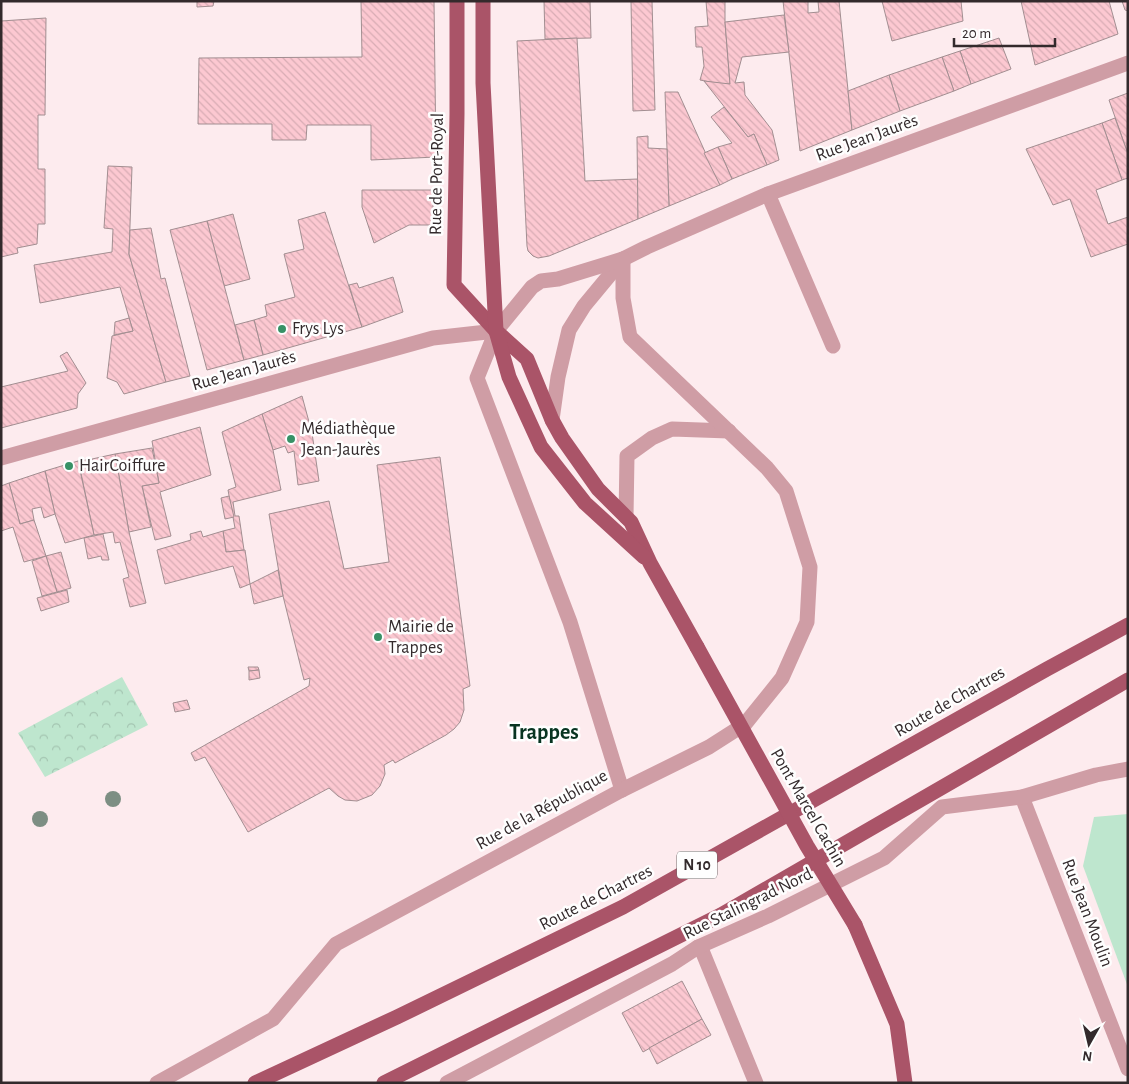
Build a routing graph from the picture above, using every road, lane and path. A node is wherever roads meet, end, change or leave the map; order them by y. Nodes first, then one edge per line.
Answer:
1 (457, 1) edge
2 (483, 1) edge
3 (1128, 63) edge
4 (768, 194) junction
5 (623, 259) junction
6 (496, 331) junction
7 (833, 346) dead end
8 (552, 420) junction
9 (729, 431) junction
10 (1, 458) edge
11 (626, 517) junction
12 (650, 563) junction
13 (1128, 626) edge
14 (1128, 680) edge
15 (1128, 769) edge
16 (622, 790) junction
17 (1022, 797) junction
18 (698, 947) junction
19 (1128, 1070) edge
20 (157, 1083) edge
21 (255, 1083) edge
22 (384, 1083) edge
23 (447, 1083) edge
24 (756, 1083) edge
25 (905, 1083) edge

1 - 6 main road, Rue de Port-Royal
2 - 6 main road, Rue de Port-Royal
3 - 4 street, Rue Jean Jaurès
4 - 5 street, Rue Jean Jaurès
4 - 7 street
5 - 6 street, Rue Jean Jaurès
5 - 8 street, Rue Jean Jaurès
5 - 9 street
6 - 8 main road, Rue de Port-Royal
6 - 10 street, Rue Jean Jaurès
6 - 12 main road, Rue de Port-Royal
6 - 16 street, Rue de la République
8 - 11 main road, Rue de Port-Royal
9 - 11 street
9 - 16 street
11 - 12 main road, Rue de Port-Royal
12 - 25 main road, Pont Marcel Cachin, bridge
13 - 21 main road, Route de Chartres / N 10
14 - 22 main road
15 - 17 street, Rue Stalingrad Nord
16 - 20 street, Rue de la République
17 - 18 street, Rue Stalingrad Nord
17 - 19 street, Rue Jean Moulin
18 - 23 street, Rue Stalingrad Nord
18 - 24 street

